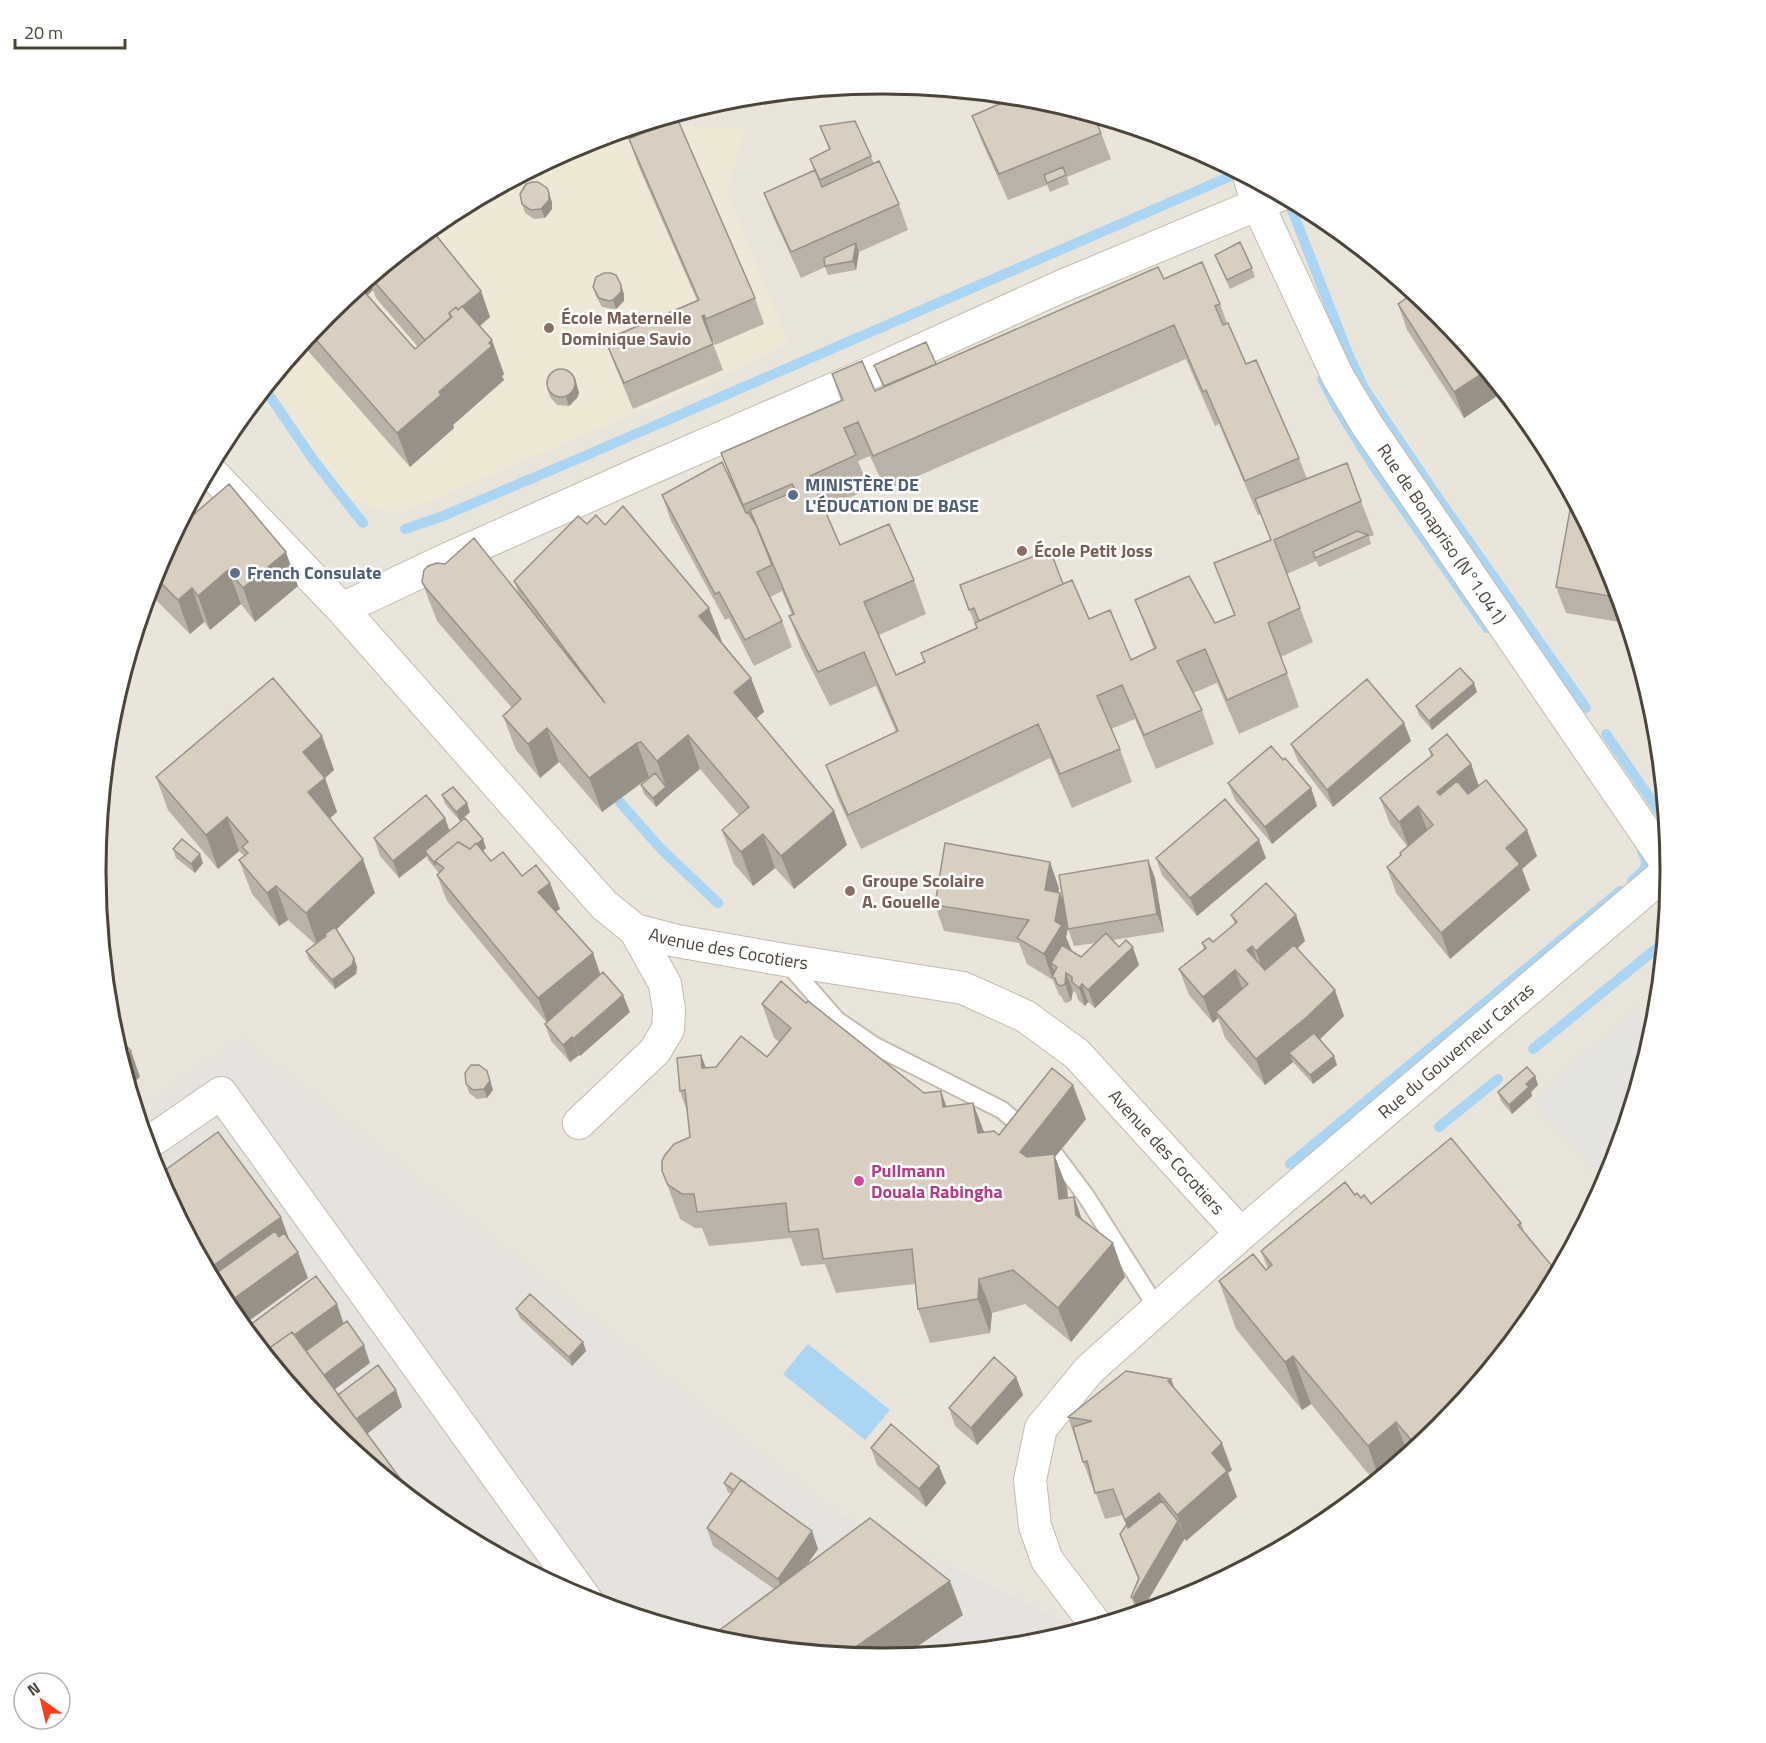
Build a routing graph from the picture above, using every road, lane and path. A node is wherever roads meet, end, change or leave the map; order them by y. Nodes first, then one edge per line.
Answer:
1 (1262, 194) edge
2 (1264, 195) edge
3 (215, 476) edge
4 (342, 609) junction
5 (1659, 852) edge
6 (1660, 877) edge
7 (634, 930) junction
8 (785, 960) junction
9 (579, 1123) dead end
10 (1035, 1138) edge
11 (154, 1139) edge
12 (1056, 1156) edge
13 (1241, 1234) junction
14 (1157, 1308) junction
15 (576, 1585) edge
16 (1092, 1620) edge

1 - 4 street
2 - 5 street, Rue de Bonapriso (N°1.041)
3 - 4 street, Avenue des Cocotiers
4 - 7 street, Avenue des Cocotiers
6 - 13 street, Rue du Gouverneur Carras
7 - 8 street, Avenue des Cocotiers
7 - 9 street
8 - 10 lane
8 - 13 street, Avenue des Cocotiers
11 - 15 street
12 - 14 lane
13 - 14 street, Rue du Gouverneur Carras
14 - 16 street, Rue du Gouverneur Carras

